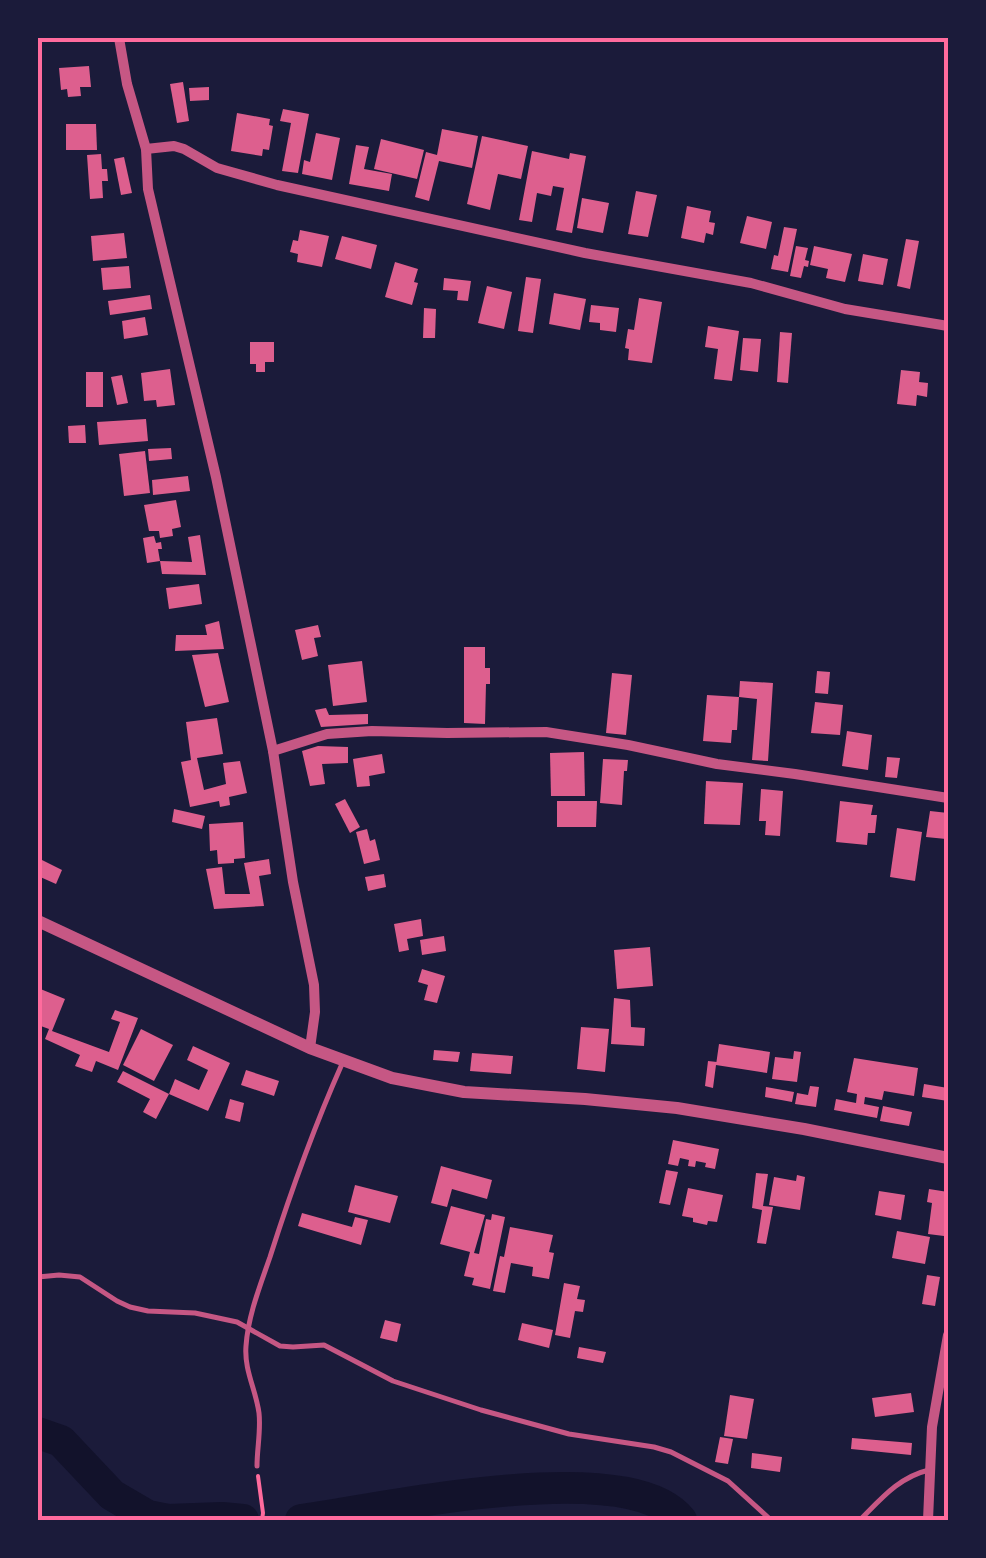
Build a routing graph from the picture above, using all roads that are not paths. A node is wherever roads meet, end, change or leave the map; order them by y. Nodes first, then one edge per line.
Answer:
1 (119, 38) edge
2 (146, 149) junction
3 (948, 326) edge
4 (273, 751) junction
5 (948, 798) edge
6 (38, 922) edge
7 (310, 1048) junction
8 (343, 1061) junction
9 (948, 1158) edge
10 (38, 1277) edge
11 (249, 1328) junction
12 (948, 1335) edge
13 (256, 1466) road end
14 (930, 1470) junction
15 (771, 1520) edge
16 (860, 1520) edge
17 (928, 1520) edge

1 - 2 street
2 - 3 street
2 - 4 street
4 - 5 street
4 - 7 street
6 - 7 street
7 - 8 street
8 - 9 street
8 - 11 lane
10 - 11 lane
11 - 13 lane
11 - 15 lane
12 - 14 street
14 - 16 lane
14 - 17 street

